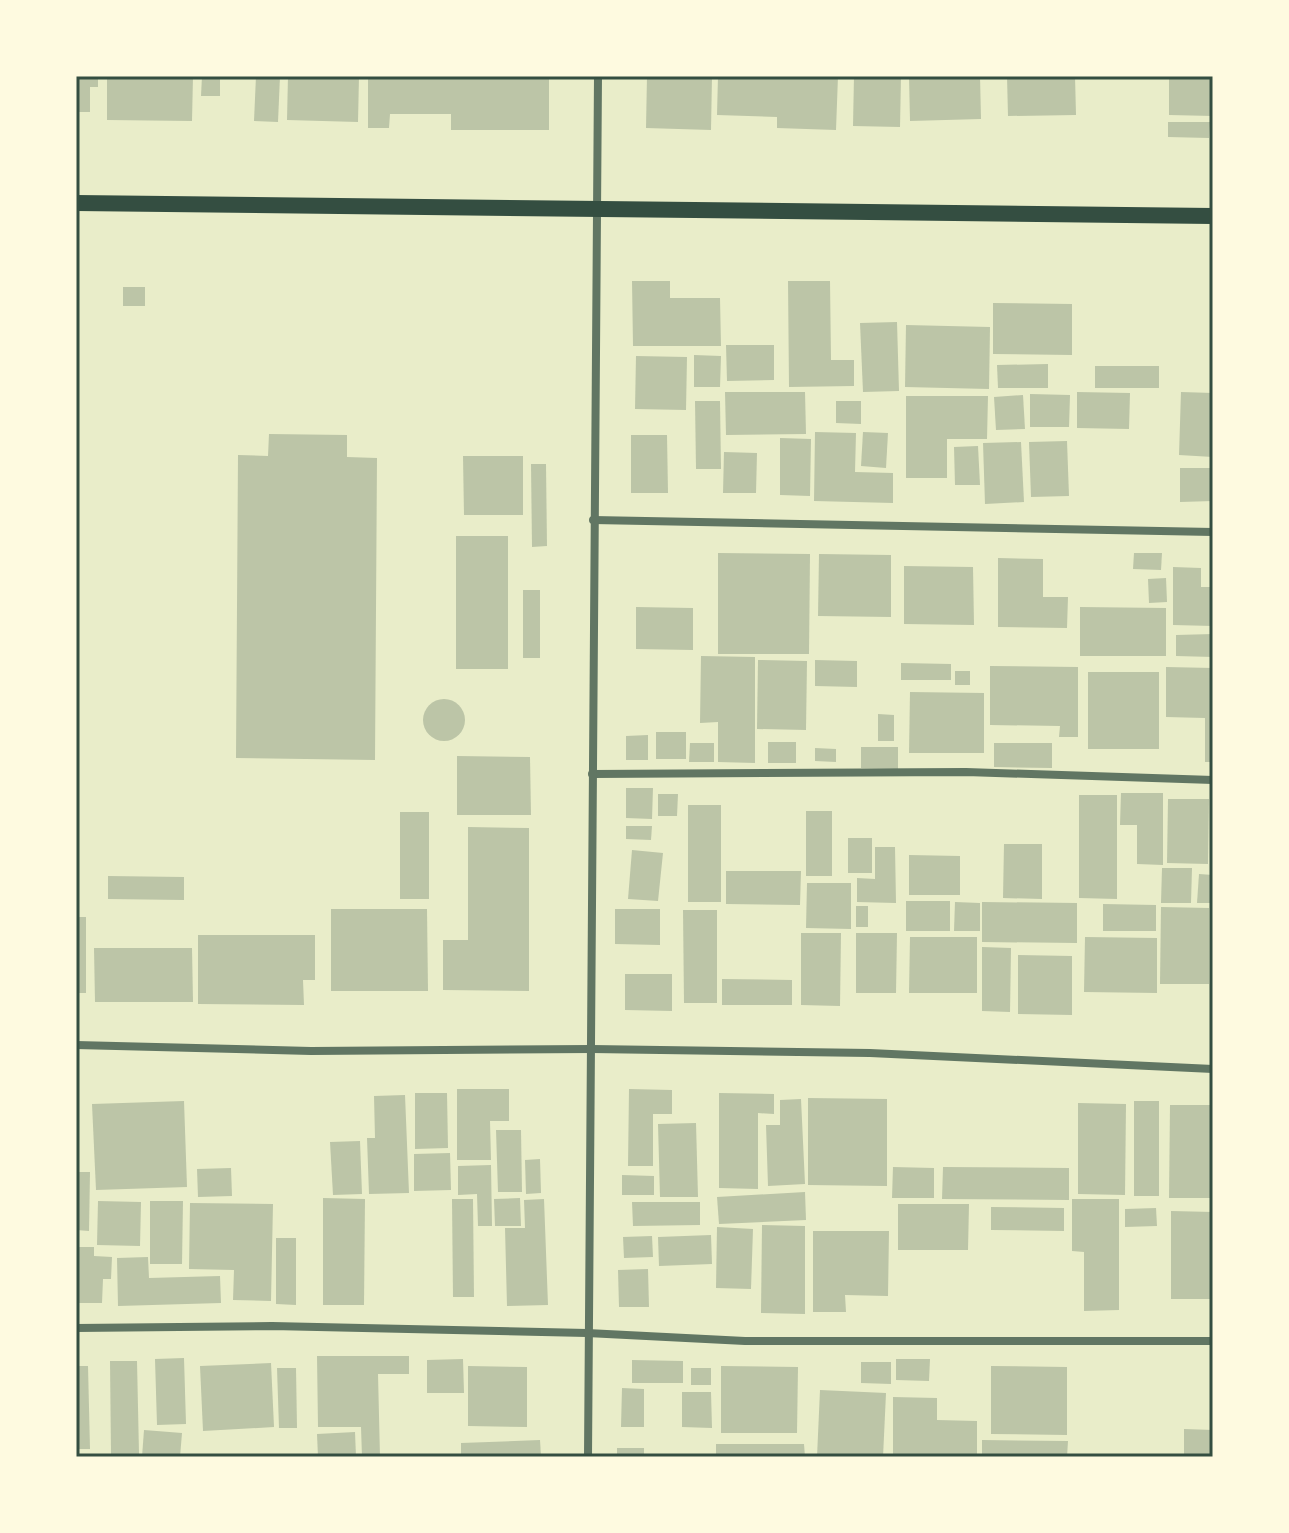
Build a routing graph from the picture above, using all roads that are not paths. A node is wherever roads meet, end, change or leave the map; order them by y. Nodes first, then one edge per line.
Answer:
1 (598, 76) edge
2 (76, 203) edge
3 (597, 208) junction
4 (1213, 216) edge
5 (593, 520) junction
6 (1213, 532) edge
7 (592, 774) junction
8 (1213, 780) edge
9 (76, 1045) edge
10 (592, 1049) junction
11 (1213, 1069) edge
12 (76, 1328) edge
13 (587, 1333) junction
14 (1213, 1341) edge
15 (588, 1457) edge

1 - 3 street
2 - 3 main road
3 - 4 main road
3 - 5 street
5 - 6 street
5 - 7 street
7 - 8 street
7 - 10 street
9 - 10 street
10 - 11 street
10 - 13 street
12 - 13 street
13 - 14 street
13 - 15 street

